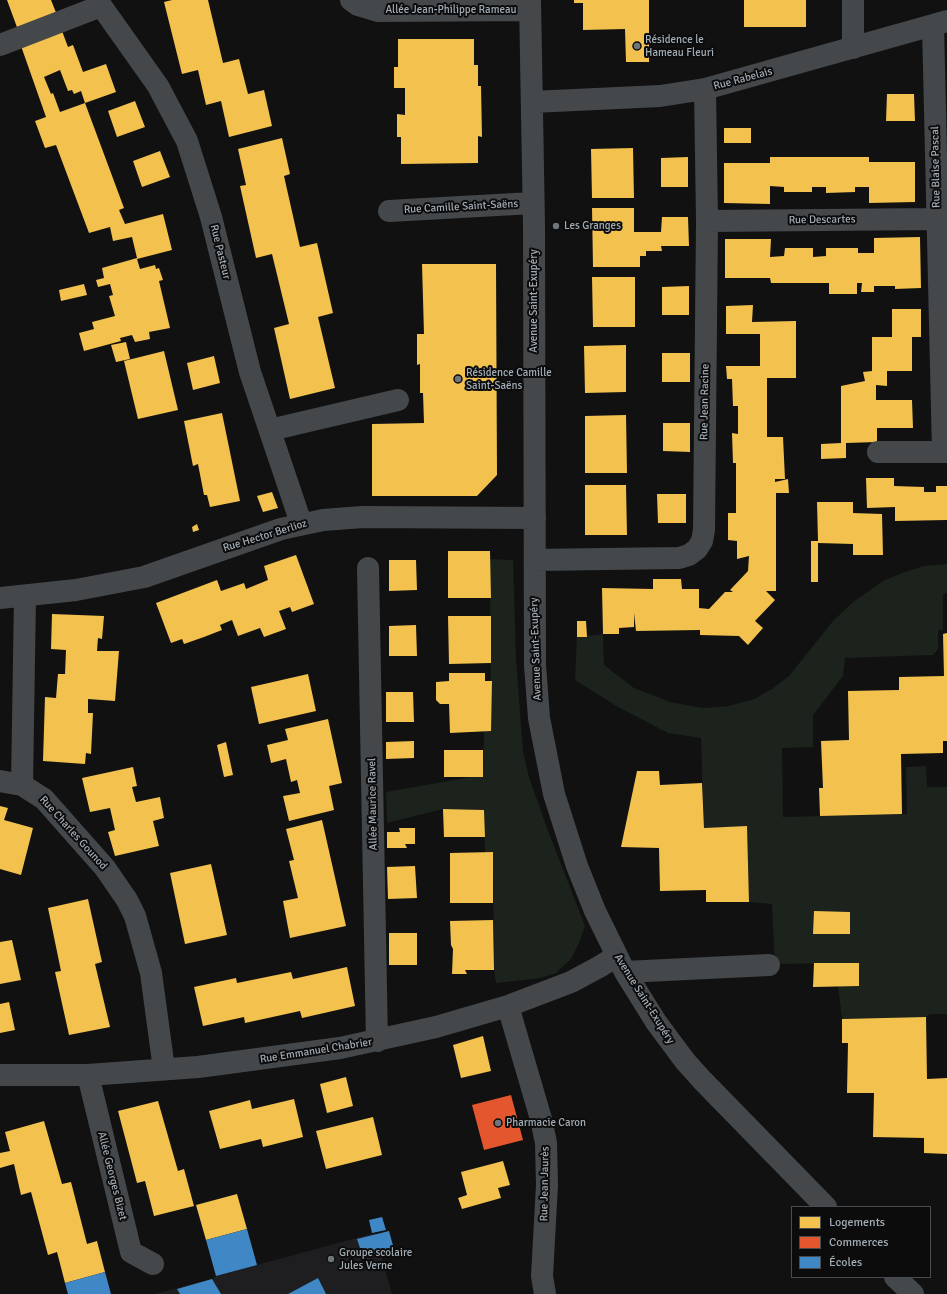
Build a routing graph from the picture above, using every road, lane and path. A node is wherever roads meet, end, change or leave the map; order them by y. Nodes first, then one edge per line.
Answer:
1 (350, 0) edge
2 (853, 0) edge
3 (99, 3) edge
4 (530, 5) edge
5 (940, 23) edge
6 (0, 46) edge
7 (853, 48) junction
8 (705, 89) junction
9 (532, 102) junction
10 (533, 202) junction
11 (389, 211) dead end
12 (937, 219) junction
13 (707, 222) junction
14 (398, 400) dead end
15 (270, 430) junction
16 (878, 452) dead end
17 (945, 452) edge
18 (536, 518) junction
19 (301, 523) junction
20 (535, 560) junction
21 (368, 568) dead end
22 (26, 596) junction
23 (0, 598) edge
24 (0, 781) edge
25 (22, 785) junction
26 (621, 964) junction
27 (768, 965) dead end
28 (508, 1006) junction
29 (378, 1041) junction
30 (164, 1069) junction
31 (0, 1074) edge
32 (88, 1075) junction
33 (825, 1206) edge
34 (153, 1264) dead end
35 (896, 1278) edge
36 (544, 1294) edge
37 (913, 1294) edge

1 - 4 street, Allée Jean-Philippe Rameau
2 - 7 street
3 - 6 street
3 - 15 street, Rue Pasteur
4 - 9 street, Avenue Saint-Exupéry
5 - 7 street, Rue Rabelais
5 - 12 street, Rue Blaise Pascal
7 - 8 street, Rue Rabelais
8 - 9 street, Rue Rabelais
8 - 13 street, Rue Jean Racine
9 - 10 street, Avenue Saint-Exupéry
10 - 11 street, Rue Camille Saint-Saëns
10 - 18 street, Avenue Saint-Exupéry
12 - 13 street, Rue Descartes
12 - 17 street, Rue Blaise Pascal
13 - 20 street, Rue Jean Racine
14 - 15 street
15 - 19 street, Rue Pasteur
16 - 17 street
18 - 19 street, Rue Hector Berlioz
18 - 20 street, Avenue Saint-Exupéry
19 - 22 street, Rue Hector Berlioz
20 - 26 street, Avenue Saint-Exupéry
21 - 29 street, Allée Maurice Ravel
22 - 23 street, Rue Hector Berlioz
22 - 25 street
24 - 25 street
25 - 30 street, Rue Charles Gounod
26 - 27 street
26 - 28 street, Rue Emmanuel Chabrier
26 - 33 street, Avenue Saint-Exupéry
28 - 29 street, Rue Emmanuel Chabrier
28 - 36 street, Rue Jean Jaurès
29 - 30 street, Rue Emmanuel Chabrier
30 - 32 street, Rue Emmanuel Chabrier
31 - 32 street, Rue Emmanuel Chabrier
32 - 34 street, Allée Georges Bizet
35 - 37 street

